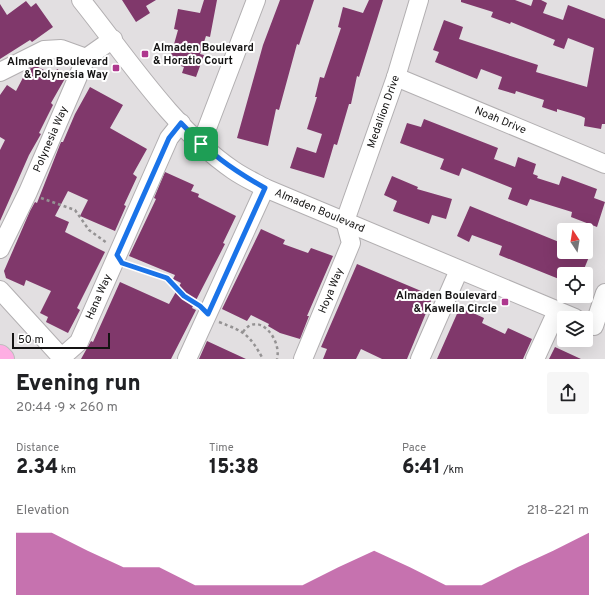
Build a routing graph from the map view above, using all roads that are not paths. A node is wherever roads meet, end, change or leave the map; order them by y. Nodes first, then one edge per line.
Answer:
1 (81, 0) edge
2 (256, 0) edge
3 (419, 0) edge
4 (112, 39) junction
5 (86, 58) junction
6 (0, 72) edge
7 (396, 77) junction
8 (181, 123) junction
9 (201, 144) junction
10 (605, 164) edge
11 (265, 188) junction
12 (345, 222) junction
13 (0, 249) edge
14 (459, 270) junction
15 (0, 290) edge
16 (605, 293) edge
17 (557, 311) joint
18 (595, 326) edge
19 (0, 356) edge
20 (63, 358) edge
21 (3, 359) edge
22 (187, 359) edge
23 (303, 359) edge
24 (420, 359) edge
25 (535, 359) edge

1 - 4 street, Almaden Boulevard
2 - 9 street
3 - 7 street, Medallion Drive
4 - 5 street
4 - 8 street, Almaden Boulevard
5 - 6 street
5 - 13 street, Polynesia Way
7 - 10 street, Noah Drive
7 - 12 street, Medallion Drive
8 - 9 street, Almaden Boulevard
8 - 20 street, Hana Way
9 - 11 street, Almaden Boulevard
11 - 12 street, Almaden Boulevard
11 - 22 street
12 - 14 street, Almaden Boulevard
12 - 23 street, Hoya Way
14 - 17 street, Almaden Boulevard
14 - 24 street
15 - 20 street
16 - 18 street
17 - 25 street
19 - 21 highway

